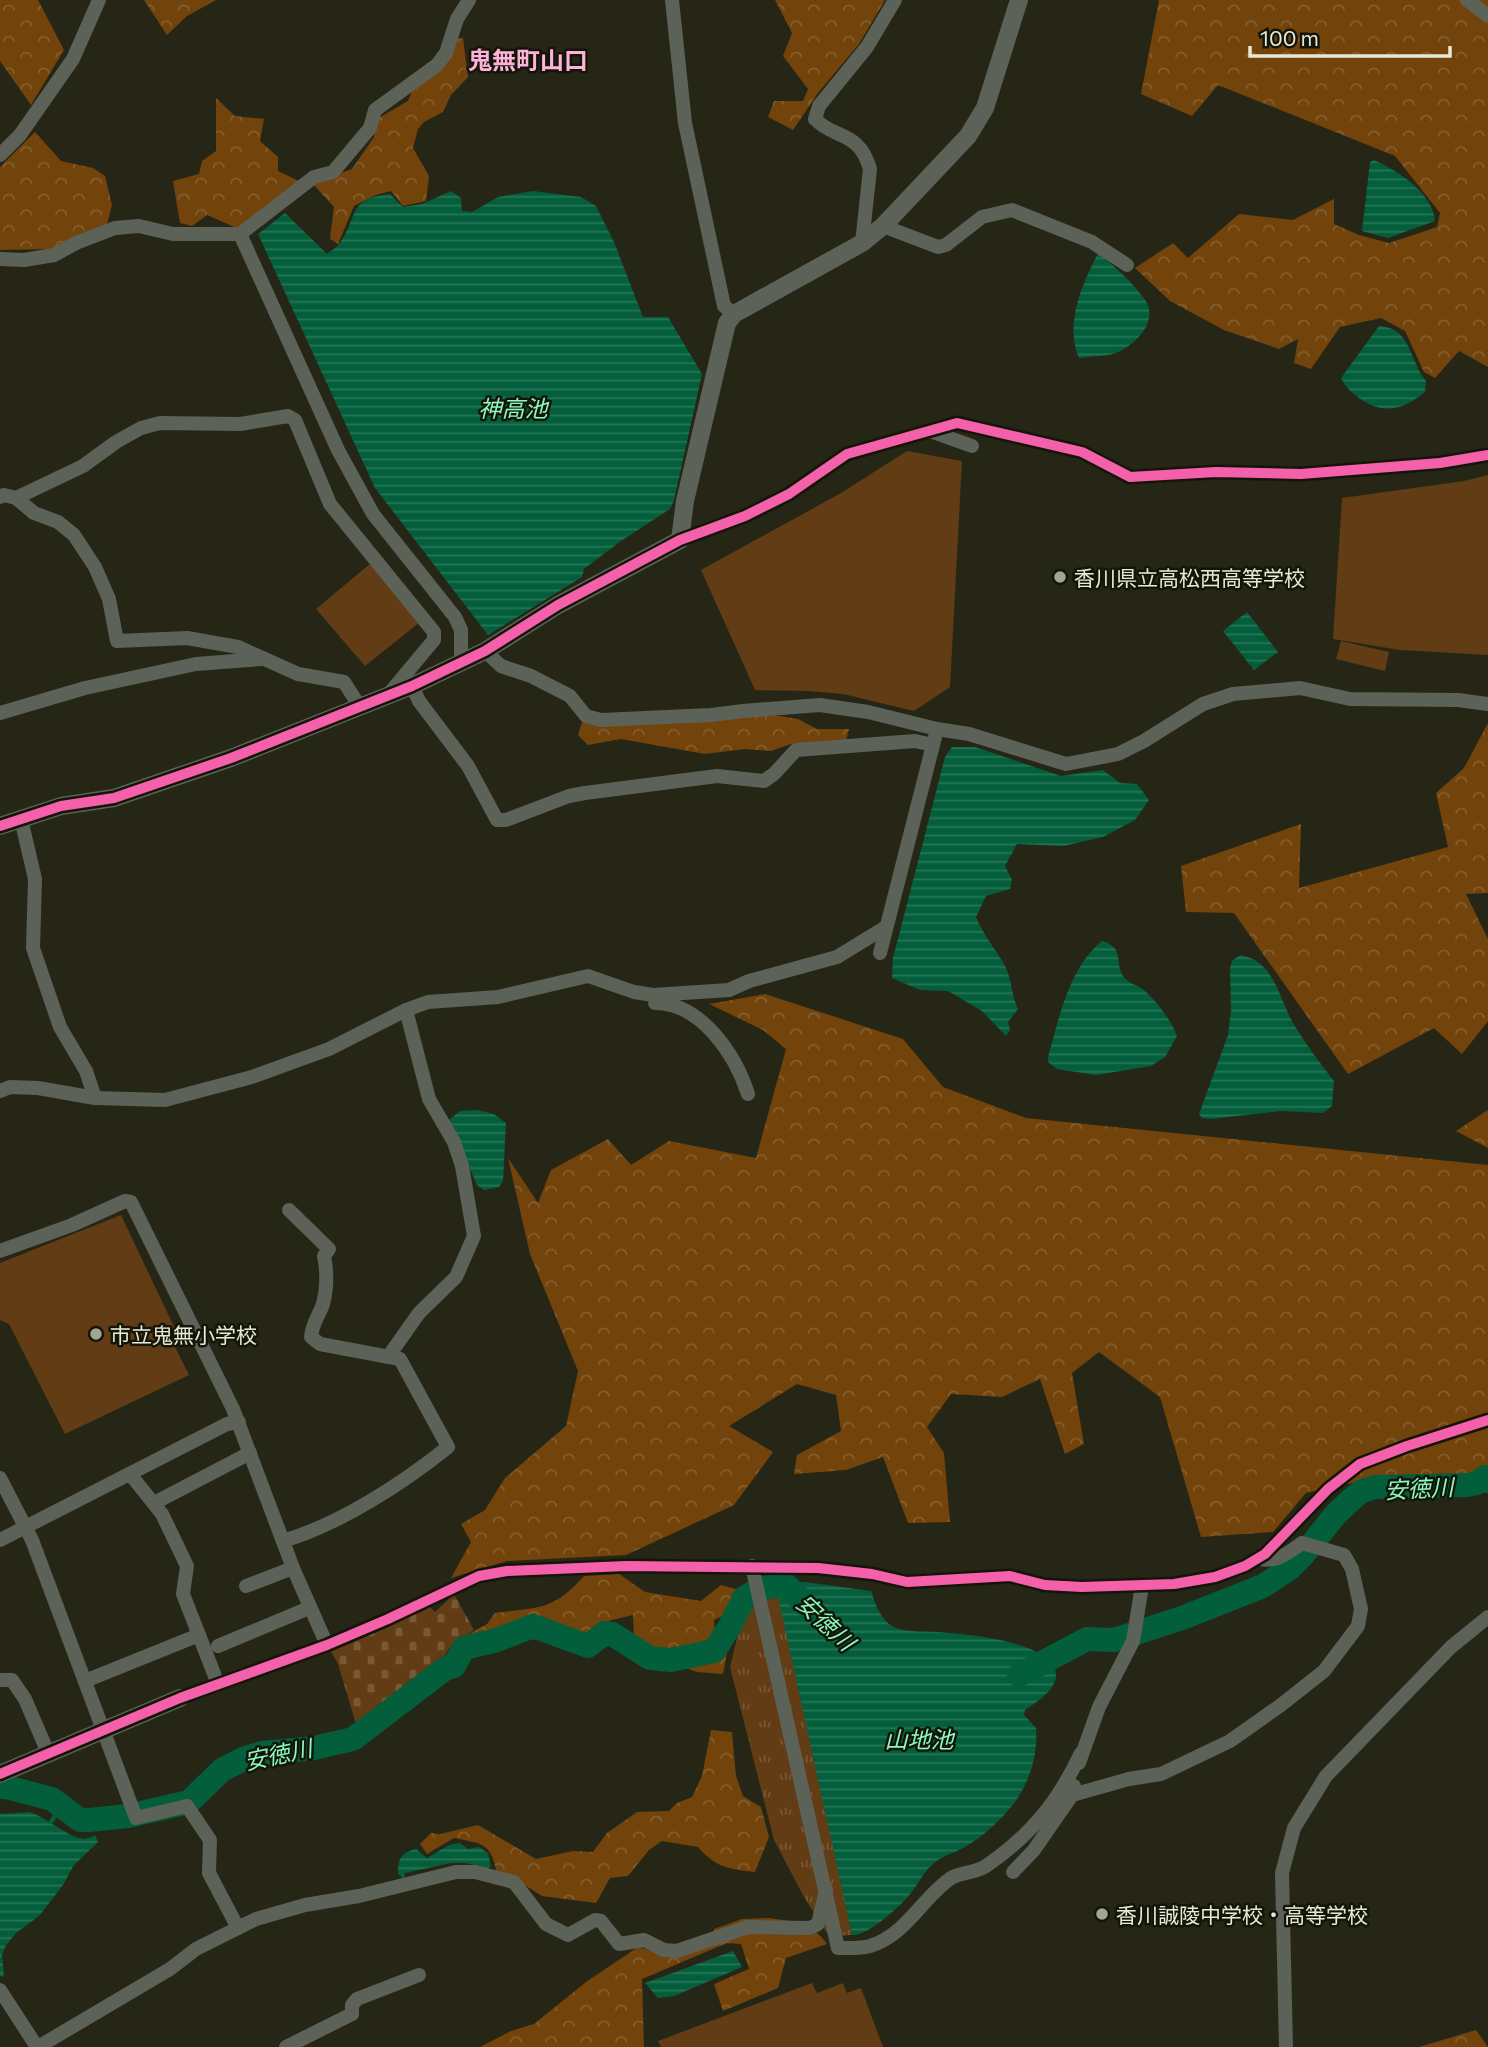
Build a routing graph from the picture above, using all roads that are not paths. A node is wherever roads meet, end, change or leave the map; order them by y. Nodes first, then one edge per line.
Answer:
1 (99, 0) edge
2 (469, 0) edge
3 (672, 0) edge
4 (895, 0) edge
5 (1019, 0) edge
6 (1466, 0) edge
7 (1488, 16) edge
8 (0, 155) edge
9 (883, 226) junction
10 (240, 234) junction
11 (862, 243) junction
12 (0, 259) edge
13 (1127, 265) dead end
14 (734, 314) junction
15 (930, 431) junction
16 (972, 446) dead end
17 (1488, 455) edge
18 (0, 497) edge
19 (16, 498) junction
20 (680, 540) junction
21 (485, 651) junction
22 (266, 659) junction
23 (461, 662) junction
24 (412, 685) junction
25 (388, 695) junction
26 (1488, 704) edge
27 (360, 707) junction
28 (0, 713) edge
29 (937, 729) junction
30 (933, 745) junction
31 (21, 819) junction
32 (0, 826) edge
33 (886, 927) junction
34 (880, 953) dead end
35 (634, 992) junction
36 (406, 1010) junction
37 (0, 1091) edge
38 (748, 1094) dead end
39 (95, 1098) junction
40 (289, 1210) dead end
41 (0, 1251) edge
42 (388, 1357) junction
43 (1488, 1420) edge
44 (239, 1422) junction
45 (250, 1453) junction
46 (130, 1474) junction
47 (0, 1478) edge
48 (158, 1500) dead end
49 (25, 1527) junction
50 (0, 1540) edge
51 (283, 1541) junction
52 (1257, 1558) junction
53 (752, 1566) junction
54 (293, 1568) junction
55 (246, 1586) dead end
56 (1142, 1586) junction
57 (309, 1608) junction
58 (1488, 1617) edge
59 (199, 1635) junction
60 (327, 1645) junction
61 (218, 1646) dead end
62 (0, 1680) edge
63 (85, 1681) junction
64 (218, 1684) junction
65 (180, 1698) joint
66 (101, 1730) junction
67 (1081, 1753) junction
68 (49, 1755) junction
69 (0, 1774) edge
70 (1072, 1795) junction
71 (1013, 1872) dead end
72 (826, 1890) junction
73 (238, 1928) junction
74 (419, 1975) dead end
75 (2, 1995) edge
76 (37, 2047) edge
77 (286, 2047) edge
78 (1286, 2047) edge

1 - 8 street
2 - 10 street
3 - 14 street
4 - 11 street
5 - 9 street
6 - 7 street
9 - 11 street
9 - 13 street
10 - 12 street
10 - 23 street
11 - 14 street
14 - 20 street
15 - 16 street
15 - 17 street
15 - 20 street
18 - 19 street
19 - 22 street
19 - 25 street
20 - 21 street
21 - 23 street
21 - 29 street
22 - 27 street
22 - 28 street
23 - 24 street
24 - 25 street
24 - 30 street
25 - 27 street
26 - 29 street
27 - 31 street
29 - 30 street
30 - 33 street
31 - 32 street
31 - 39 street
33 - 34 street
33 - 35 street
35 - 36 street
35 - 38 street
36 - 39 street
36 - 42 street
37 - 39 street
40 - 42 street
41 - 44 street
42 - 51 street
43 - 52 street
44 - 45 street
44 - 46 street
45 - 48 street
45 - 51 street
46 - 49 street
46 - 59 street
47 - 49 street
49 - 50 street
49 - 63 street
51 - 54 street
52 - 56 street
52 - 70 street
53 - 56 street
53 - 60 street
53 - 72 street
54 - 55 street
54 - 57 street
56 - 67 street
57 - 60 street
57 - 61 street
58 - 78 street
59 - 63 street
59 - 64 street
60 - 64 street
62 - 68 street
63 - 66 street
64 - 65 street
65 - 66 street
66 - 68 street
66 - 73 street
67 - 70 street
67 - 72 street
68 - 69 street
70 - 71 street
72 - 73 street
73 - 76 street
74 - 77 street
75 - 76 street

